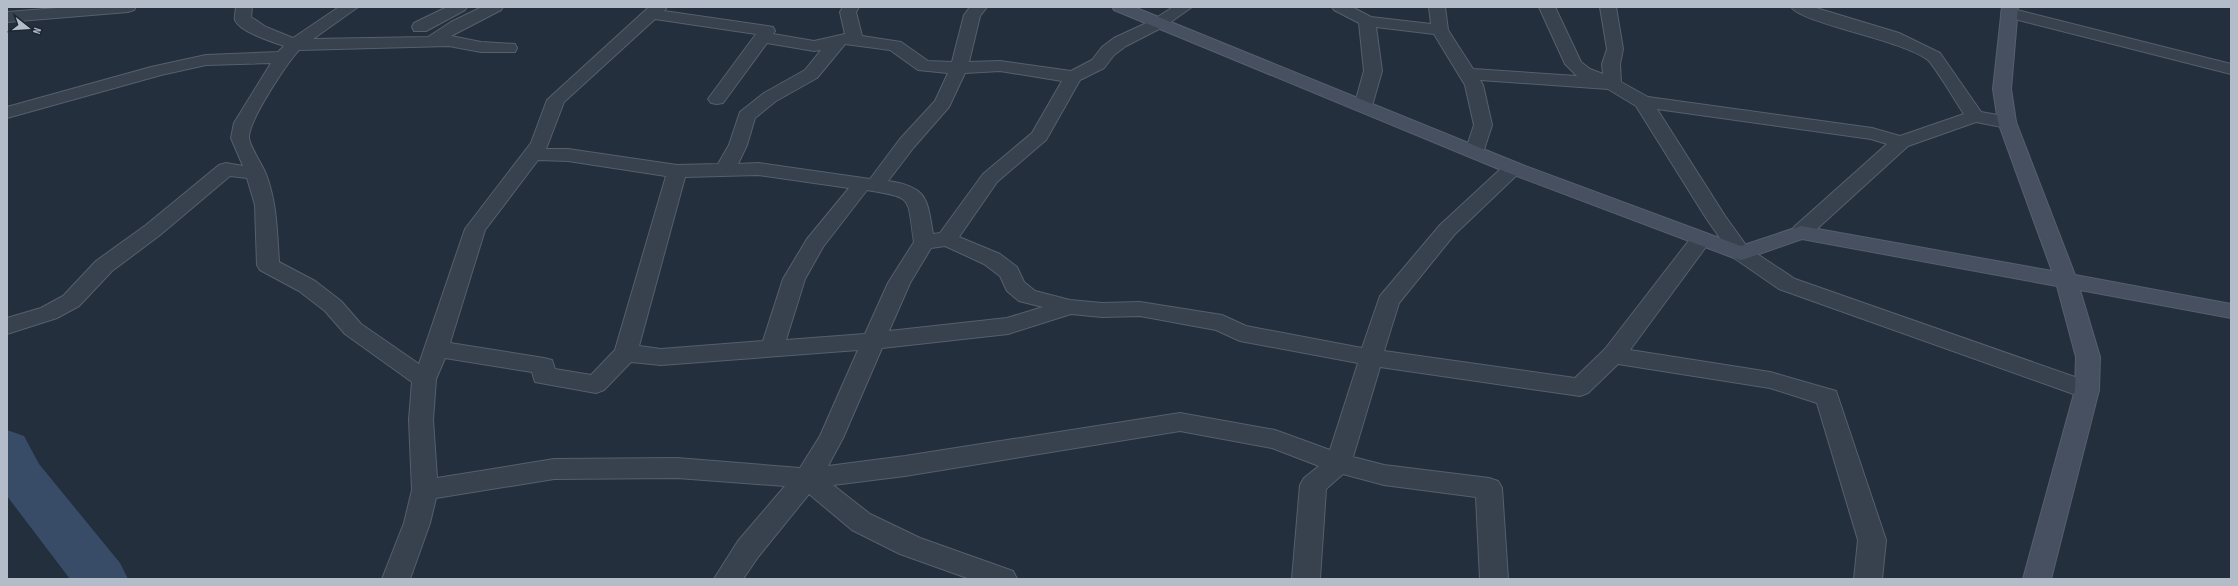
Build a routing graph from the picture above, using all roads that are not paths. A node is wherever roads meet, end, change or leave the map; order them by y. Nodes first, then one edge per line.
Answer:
1 (128, 7) edge
2 (244, 7) edge
3 (350, 7) edge
4 (459, 7) edge
5 (495, 7) edge
6 (851, 7) edge
7 (979, 7) edge
8 (1120, 7) edge
9 (1184, 7) edge
10 (1340, 7) edge
11 (1437, 7) edge
12 (1548, 7) edge
13 (1608, 7) edge
14 (1799, 7) edge
15 (2010, 10) edge
16 (655, 11) edge
17 (7, 17) edge
18 (1367, 21) junction
19 (1159, 23) junction
20 (420, 27) dead end
21 (1440, 30) junction
22 (762, 37) junction
23 (854, 38) junction
24 (430, 42) junction
25 (835, 42) junction
26 (509, 48) dead end
27 (289, 51) junction
28 (959, 68) junction
29 (2231, 69) edge
30 (1467, 74) junction
31 (1073, 77) junction
32 (1612, 84) junction
33 (717, 99) dead end
34 (1643, 102) junction
35 (1363, 106) junction
36 (7, 113) edge
37 (1974, 116) junction
38 (2007, 122) junction
39 (1901, 142) junction
40 (1475, 152) junction
41 (534, 154) junction
42 (1513, 168) junction
43 (677, 171) junction
44 (724, 171) junction
45 (256, 174) junction
46 (868, 185) junction
47 (1801, 232) junction
48 (1701, 239) junction
49 (936, 240) junction
50 (1741, 253) junction
51 (2066, 280) junction
52 (1070, 307) junction
53 (2231, 311) edge
54 (7, 326) edge
55 (872, 341) junction
56 (772, 348) junction
57 (437, 349) junction
58 (626, 353) junction
59 (1613, 355) junction
60 (1370, 357) junction
61 (424, 379) junction
62 (2087, 390) junction
63 (1339, 463) junction
64 (807, 478) junction
65 (425, 490) junction
66 (396, 579) edge
67 (728, 579) edge
68 (1003, 579) edge
69 (1306, 579) edge
70 (1494, 579) edge
71 (1868, 579) edge
72 (2037, 579) edge

1 - 17 street
2 - 27 street
3 - 27 street
4 - 20 street
5 - 24 street
6 - 23 street
7 - 28 street
8 - 19 street
9 - 19 street
10 - 18 street
11 - 21 street
12 - 32 street
13 - 32 street
14 - 37 street
15 - 29 street
15 - 38 street
16 - 22 street
16 - 41 street
18 - 21 street
18 - 35 street
19 - 31 street
19 - 35 street
21 - 30 street
22 - 25 street
22 - 33 street
23 - 25 street
23 - 28 street
24 - 26 street
24 - 27 street
25 - 44 street
27 - 36 street
27 - 45 street
28 - 31 street
28 - 46 street
30 - 32 street
30 - 40 street
31 - 49 street
32 - 34 street
34 - 39 street
34 - 50 street
35 - 40 street
37 - 38 street
37 - 39 street
38 - 51 street
39 - 47 street
40 - 42 street
41 - 43 street
41 - 57 street
42 - 48 street
42 - 60 street
43 - 44 street
43 - 58 street
44 - 46 street
45 - 54 street
45 - 61 street
46 - 49 street
46 - 56 street
47 - 50 street
47 - 51 street
48 - 50 street
48 - 59 street
49 - 52 street
49 - 55 street
50 - 62 street
51 - 53 street
51 - 62 street
52 - 55 street
52 - 60 street
55 - 56 street
55 - 64 street
56 - 58 street
57 - 58 street
57 - 61 street
59 - 60 street
59 - 71 street
60 - 63 street
61 - 65 street
62 - 72 street
63 - 64 street
63 - 69 street
63 - 70 street
64 - 65 street
64 - 67 street
64 - 68 street
65 - 66 street

